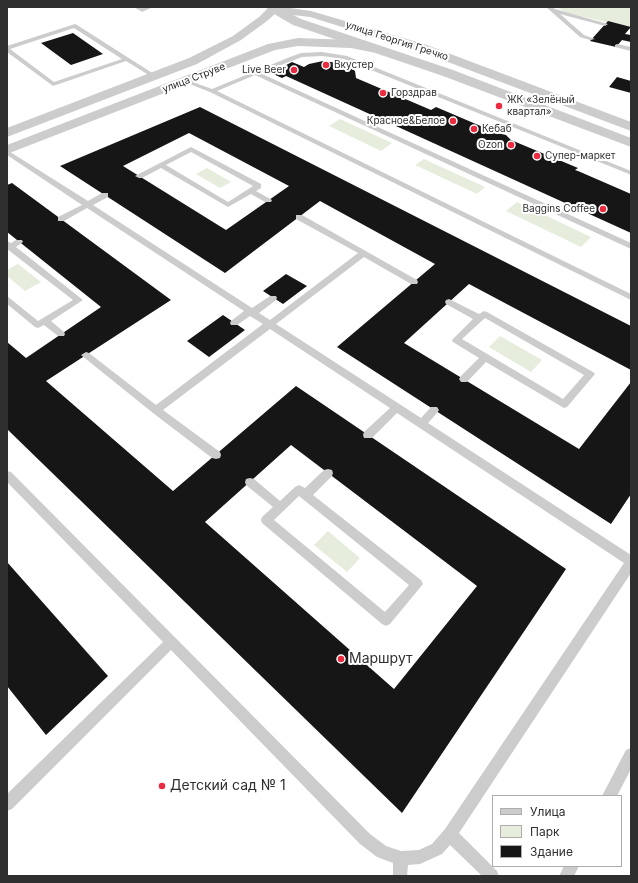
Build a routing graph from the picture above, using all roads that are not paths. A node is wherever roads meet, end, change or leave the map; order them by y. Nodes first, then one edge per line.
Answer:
1 (137, 7) edge
2 (150, 7) edge
3 (549, 7) edge
4 (274, 8) edge
5 (555, 11) junction
6 (565, 21) junction
7 (605, 24) dead end
8 (573, 28) junction
9 (592, 39) dead end
10 (622, 40) dead end
11 (617, 46) dead end
12 (7, 48) edge
13 (624, 48) junction
14 (631, 49) edge
15 (387, 51) junction
16 (127, 59) junction
17 (255, 73) junction
18 (154, 76) junction
19 (185, 81) junction
20 (212, 91) junction
21 (631, 127) edge
22 (7, 132) edge
23 (631, 143) edge
24 (7, 151) edge
25 (161, 165) junction
26 (631, 173) edge
27 (139, 176) dead end
28 (251, 191) junction
29 (104, 195) dead end
30 (268, 200) dead end
31 (87, 205) junction
32 (299, 217) dead end
33 (62, 219) dead end
34 (19, 242) dead end
35 (9, 246) edge
36 (631, 246) edge
37 (364, 253) junction
38 (414, 282) dead end
39 (631, 297) edge
40 (273, 298) dead end
41 (7, 299) edge
42 (449, 302) dead end
43 (251, 312) junction
44 (479, 318) junction
45 (45, 321) junction
46 (234, 323) dead end
47 (270, 325) junction
48 (61, 334) dead end
49 (86, 355) dead end
50 (485, 358) junction
51 (464, 380) dead end
52 (396, 408) junction
53 (156, 410) junction
54 (434, 410) dead end
55 (421, 424) junction
56 (368, 435) dead end
57 (216, 455) dead end
58 (328, 473) dead end
59 (7, 475) edge
60 (250, 482) dead end
61 (305, 495) junction
62 (280, 508) junction
63 (631, 562) edge
64 (171, 642) junction
65 (631, 755) edge
66 (610, 795) edge
67 (7, 804) edge
68 (450, 834) junction
69 (401, 858) junction
70 (571, 867) edge
71 (400, 876) edge
72 (492, 876) edge
73 (566, 876) edge

1 - 2 lane
3 - 5 lane
4 - 15 street, улица Георгия Гречко
4 - 18 street, улица Струве
4 - 21 street, улица Георгия Гречко
5 - 6 lane
5 - 7 lane
6 - 8 lane
6 - 8 lane
8 - 9 lane
10 - 13 lane
11 - 13 lane
12 - 16 lane
12 - 16 lane
13 - 14 lane
15 - 19 street, улица Струве
15 - 23 street, улица Георгия Гречко
16 - 18 lane
17 - 20 lane
17 - 26 lane
17 - 36 lane
18 - 22 street, улица Струве
19 - 20 lane
19 - 24 street, улица Струве
20 - 39 lane
24 - 31 lane
25 - 27 lane
25 - 28 lane
25 - 28 lane
28 - 30 lane
29 - 31 lane
31 - 33 lane
31 - 43 lane
32 - 37 lane
34 - 35 lane
35 - 45 lane
37 - 38 lane
37 - 47 lane
40 - 43 lane
41 - 45 lane
42 - 44 lane
43 - 46 lane
43 - 47 lane
44 - 50 lane
44 - 50 lane
45 - 48 lane
47 - 52 lane
47 - 53 lane
49 - 53 lane
50 - 51 lane
52 - 55 lane
52 - 56 lane
53 - 57 lane
54 - 55 lane
55 - 63 lane
58 - 61 lane
59 - 64 lane
60 - 62 lane
61 - 62 lane
61 - 62 lane
63 - 68 lane
64 - 67 lane
64 - 69 lane
65 - 66 lane
68 - 69 lane
68 - 72 lane
69 - 71 lane
70 - 73 lane

